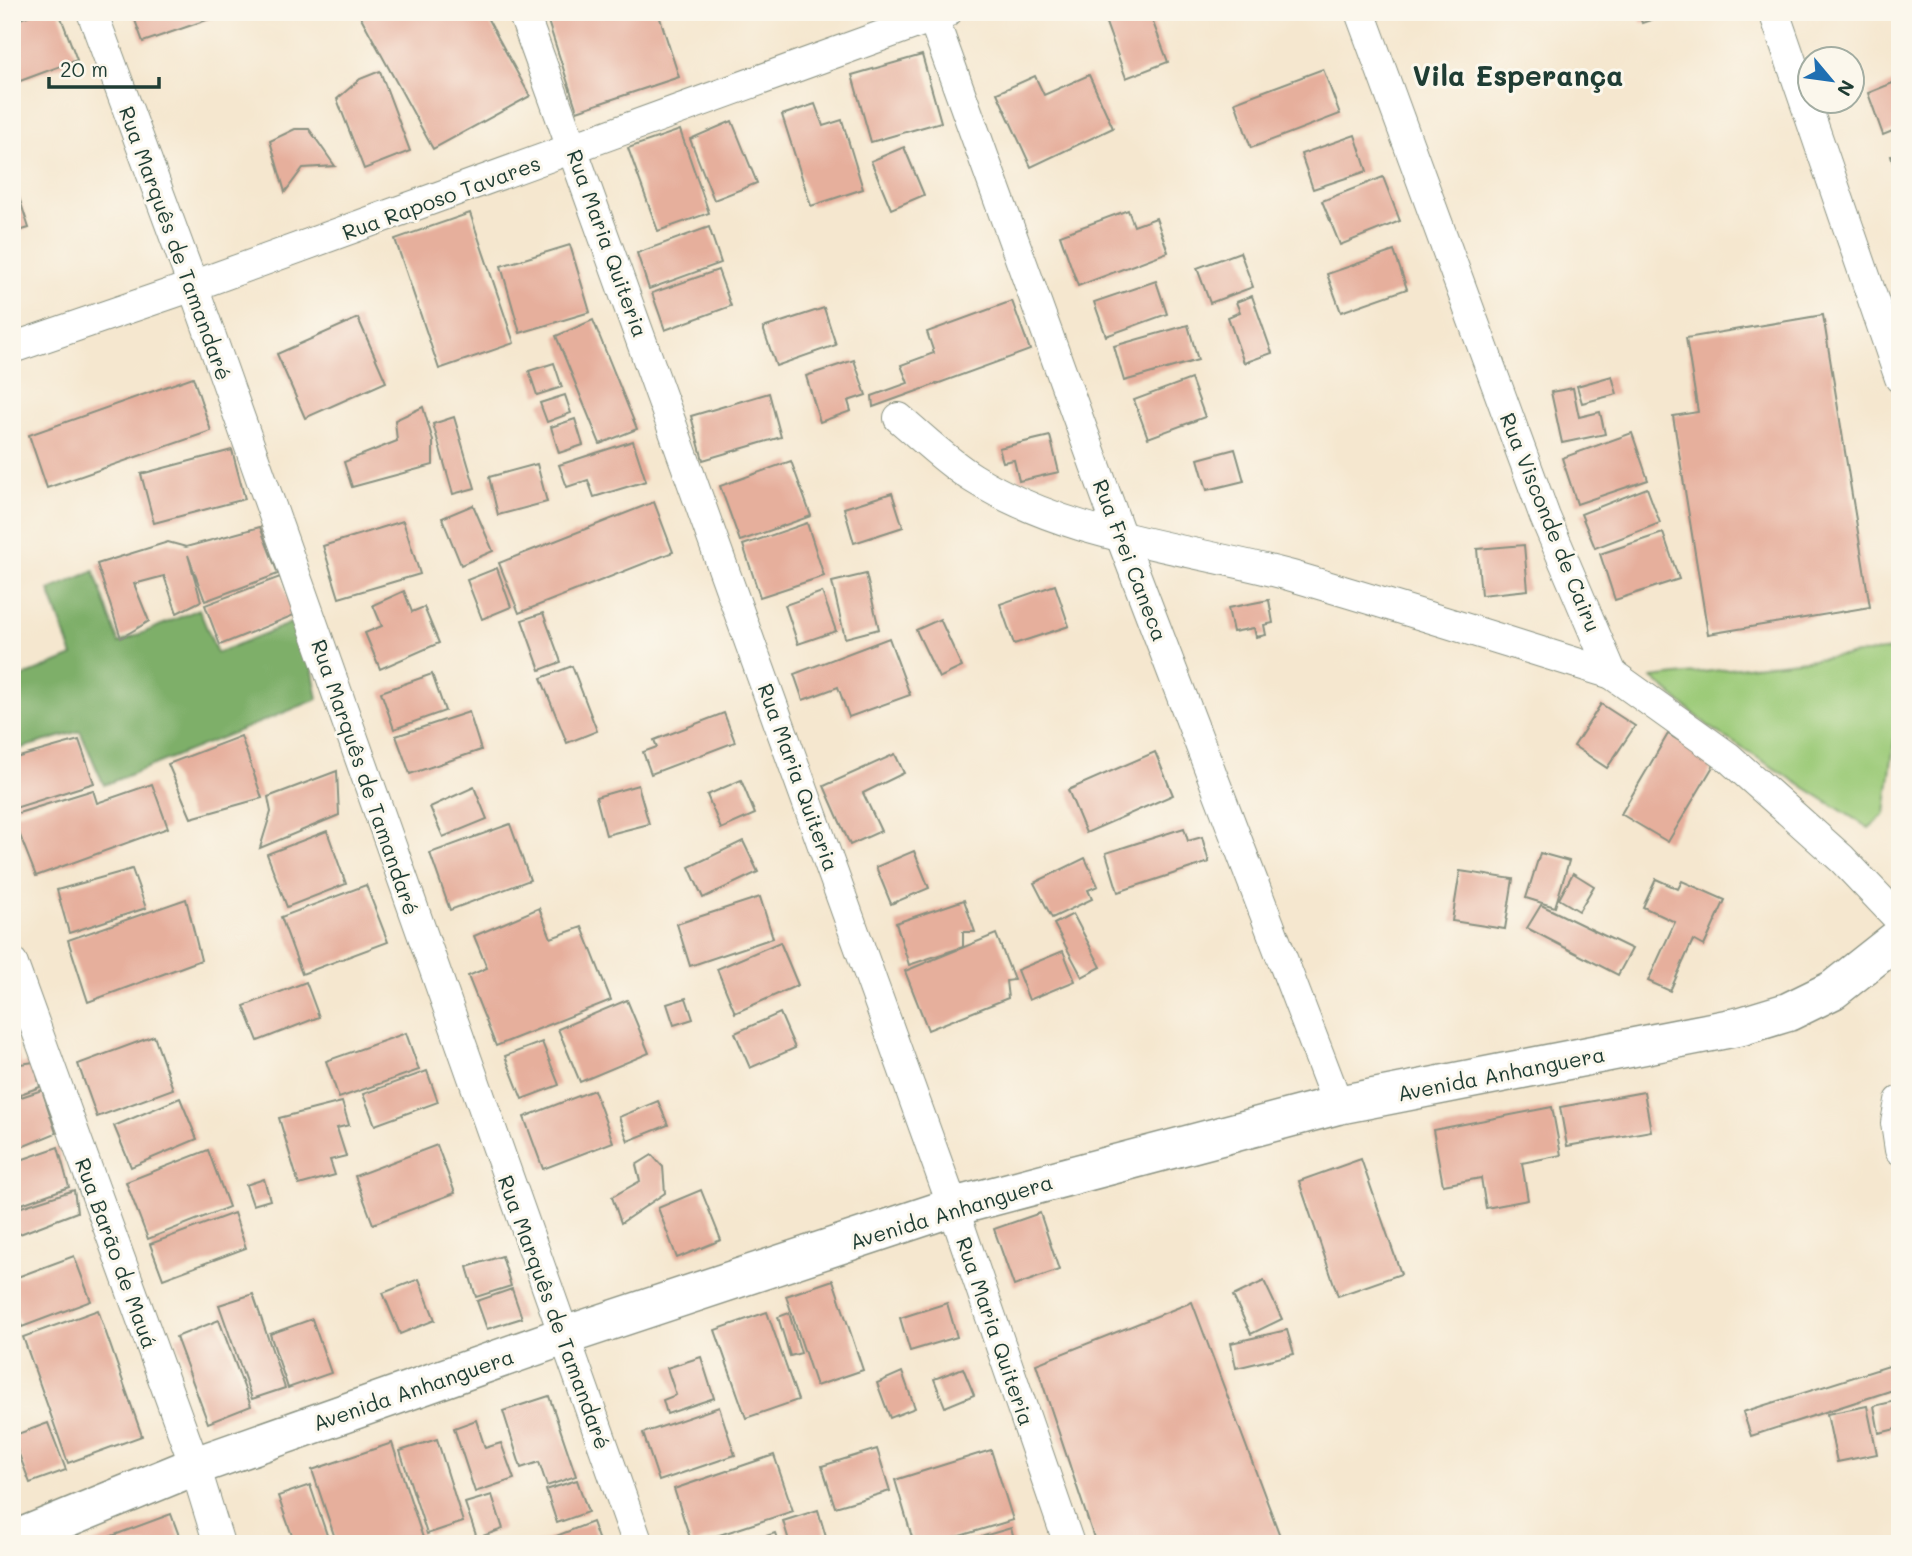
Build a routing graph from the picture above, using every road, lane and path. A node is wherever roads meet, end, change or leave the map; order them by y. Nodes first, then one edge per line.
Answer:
1 (92, 12) edge
2 (523, 12) edge
3 (1360, 12) edge
4 (1774, 12) edge
5 (937, 14) edge
6 (574, 149) junction
7 (193, 286) junction
8 (12, 348) edge
9 (1900, 378) edge
10 (899, 418) dead end
11 (1121, 537) junction
12 (1612, 674) junction
13 (1900, 920) edge
14 (1900, 937) edge
15 (12, 962) edge
16 (1900, 1101) edge
17 (1338, 1105) junction
18 (1900, 1150) edge
19 (953, 1207) junction
20 (564, 1336) junction
21 (195, 1465) junction
22 (12, 1541) edge
23 (219, 1544) edge
24 (638, 1544) edge
25 (1069, 1544) edge

1 - 7 street, Rua Marquês de Tamandaré
2 - 6 street, Rua Maria Quiteria
3 - 12 street, Rua Visconde de Cairu
4 - 9 street
5 - 6 street, Rua Raposo Tavares
5 - 11 street, Rua Frei Caneca
6 - 7 street, Rua Raposo Tavares
6 - 19 street, Rua Maria Quiteria
7 - 8 street, Rua Raposo Tavares
7 - 20 street, Rua Marquês de Tamandaré
10 - 11 street
11 - 12 street
11 - 17 street, Rua Frei Caneca
12 - 13 street
14 - 17 street, Avenida Anhanguera
15 - 21 street, Rua Barão de Mauá
16 - 18 street
17 - 19 street, Avenida Anhanguera
19 - 20 street, Avenida Anhanguera
19 - 25 street, Rua Maria Quiteria
20 - 21 street, Avenida Anhanguera
20 - 24 street, Rua Marquês de Tamandaré
21 - 22 street, Avenida Anhanguera
21 - 23 street, Rua Barão de Mauá

